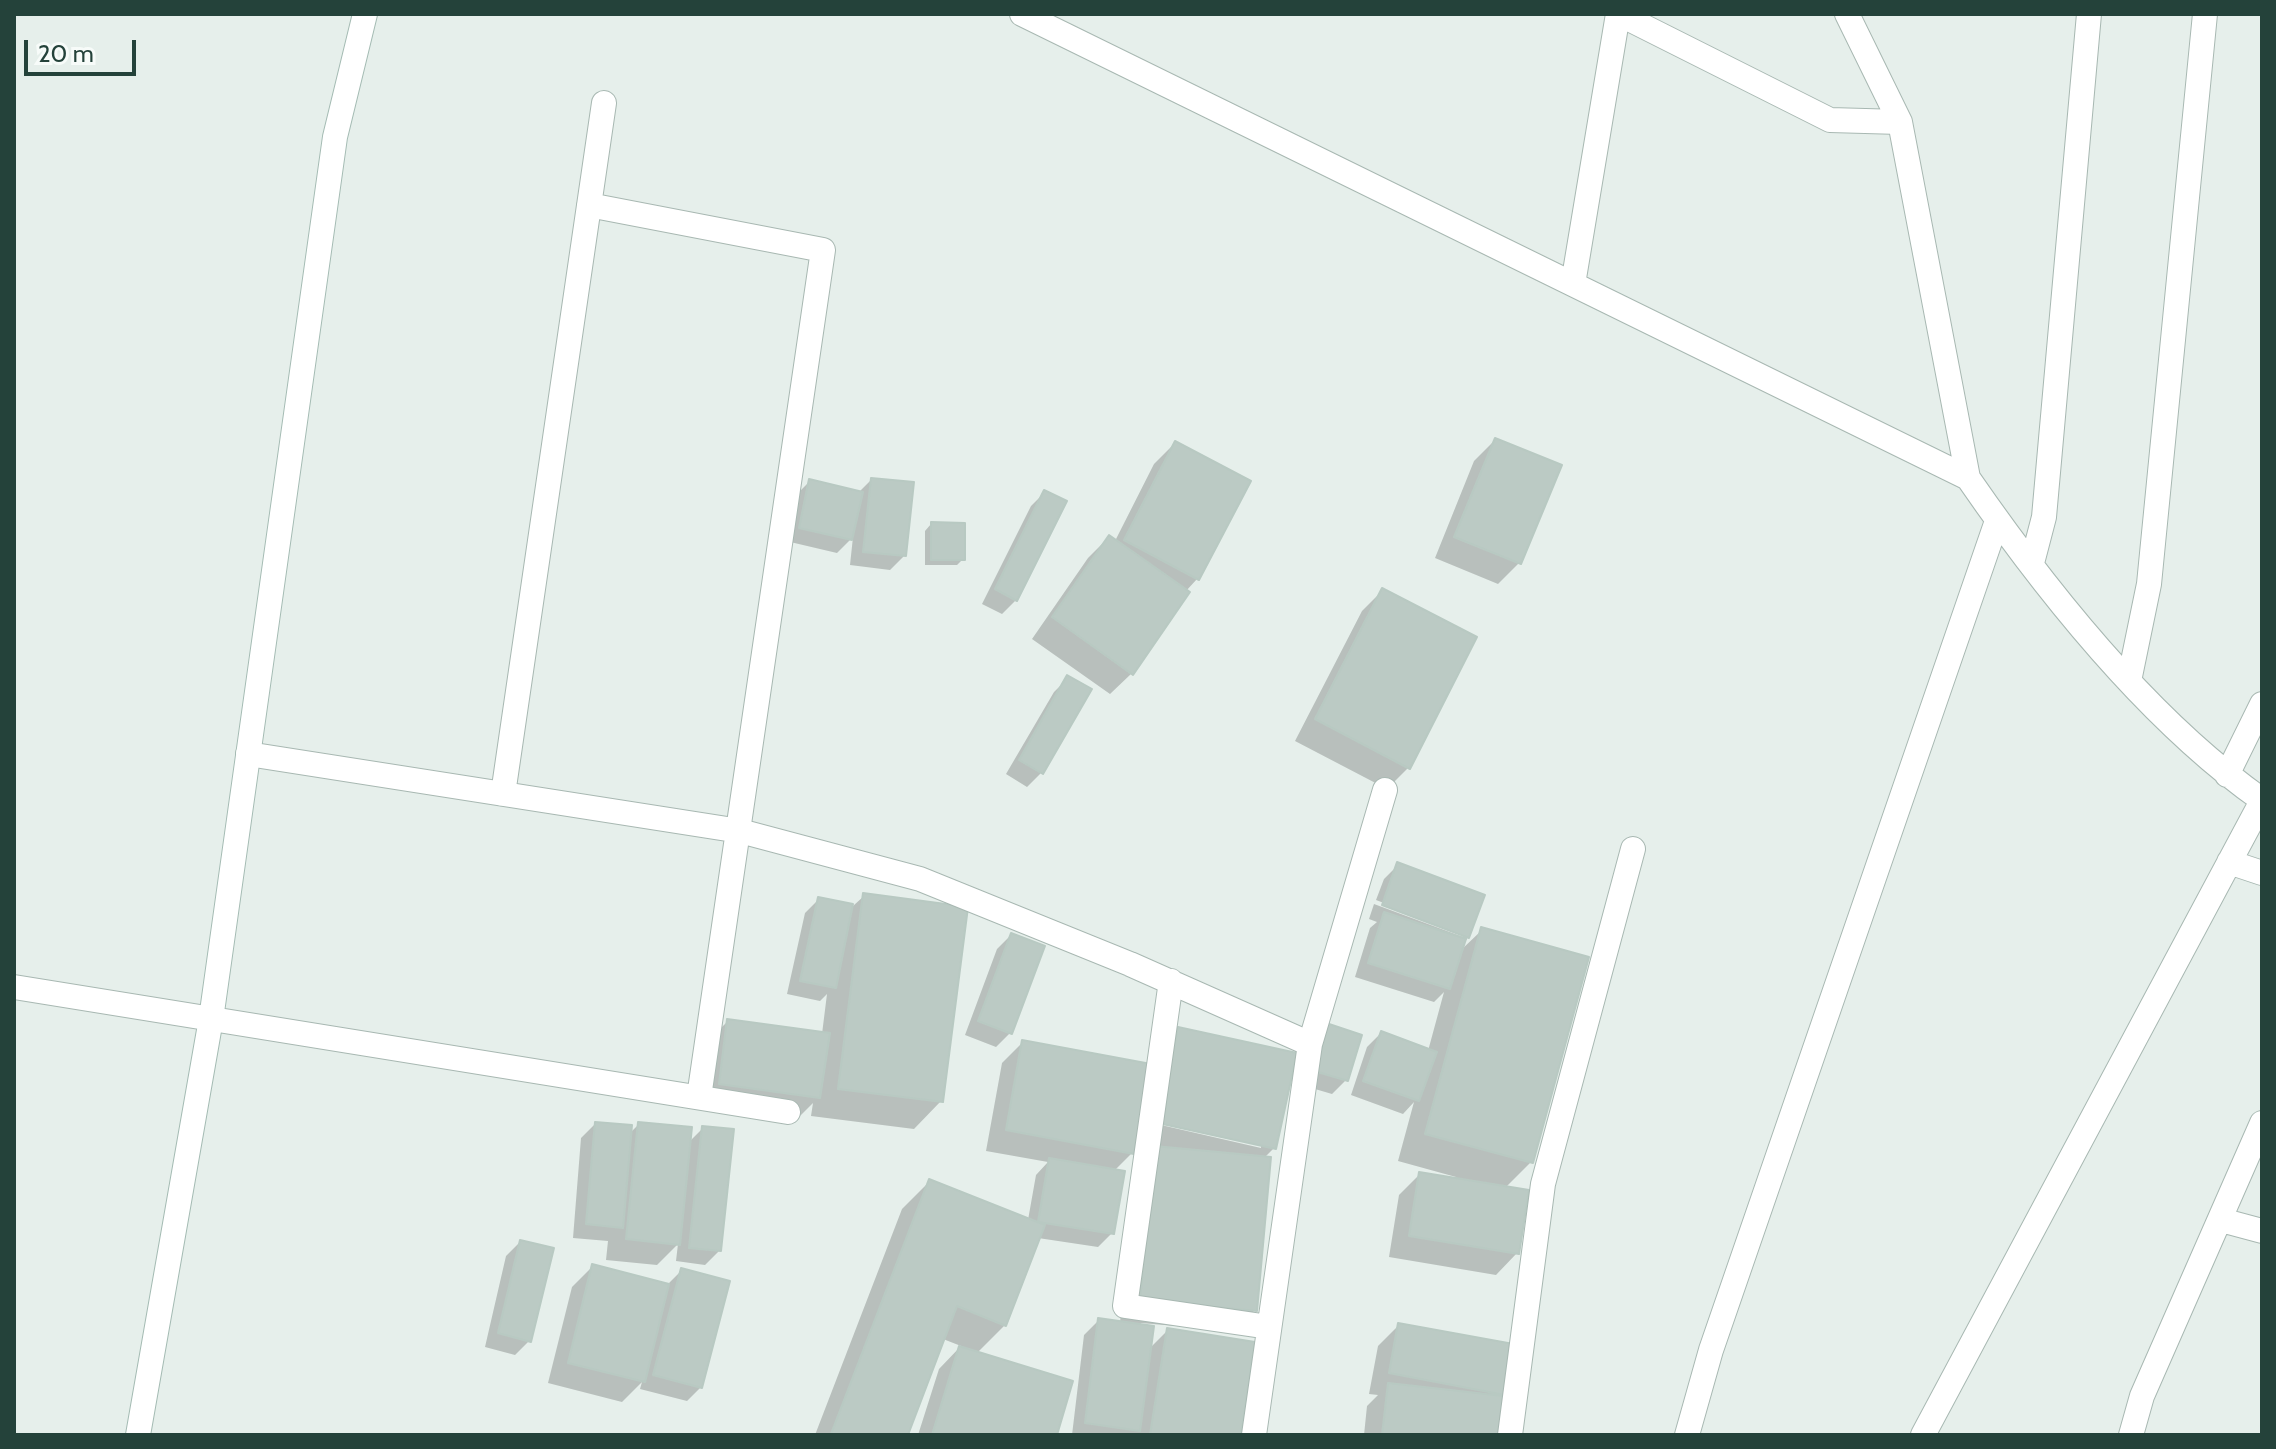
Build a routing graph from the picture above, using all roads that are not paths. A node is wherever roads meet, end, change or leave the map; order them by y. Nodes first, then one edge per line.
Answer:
1 (365, 14) edge
2 (1022, 14) edge
3 (1618, 14) edge
4 (1847, 14) edge
5 (2089, 14) edge
6 (2205, 14) edge
7 (604, 103) dead end
8 (1900, 122) junction
9 (589, 205) junction
10 (1573, 284) junction
11 (1968, 478) junction
12 (1997, 521) junction
13 (2032, 563) junction
14 (2129, 681) junction
15 (2262, 704) edge
16 (248, 754) junction
17 (2227, 775) junction
18 (1385, 790) dead end
19 (503, 794) junction
20 (2262, 801) edge
21 (740, 831) junction
22 (1633, 849) dead end
23 (2229, 862) junction
24 (2262, 873) edge
25 (1171, 981) junction
26 (14, 987) edge
27 (211, 1019) junction
28 (1310, 1044) junction
29 (699, 1097) junction
30 (788, 1112) dead end
31 (2262, 1123) edge
32 (2221, 1220) junction
33 (2262, 1231) edge
34 (1269, 1327) junction
35 (138, 1435) edge
36 (1254, 1435) edge
37 (1510, 1435) edge
38 (1687, 1435) edge
39 (1923, 1435) edge
40 (2131, 1435) edge

1 - 16 street
2 - 10 street
3 - 8 street
3 - 10 street
4 - 8 street
5 - 13 street
6 - 14 street
7 - 9 street
8 - 11 street
9 - 19 street
9 - 21 street
10 - 11 street
11 - 12 street
12 - 13 street
12 - 38 street
13 - 14 street
14 - 17 street
15 - 17 street
16 - 19 street
16 - 27 street
17 - 20 street
18 - 28 street
19 - 21 street
20 - 23 street
21 - 25 street
21 - 29 street
22 - 37 street
23 - 24 street
23 - 39 street
25 - 28 street
25 - 34 street
26 - 27 street
27 - 29 street
27 - 35 street
28 - 34 street
29 - 30 street
31 - 32 street
32 - 33 street
32 - 40 street
34 - 36 street

